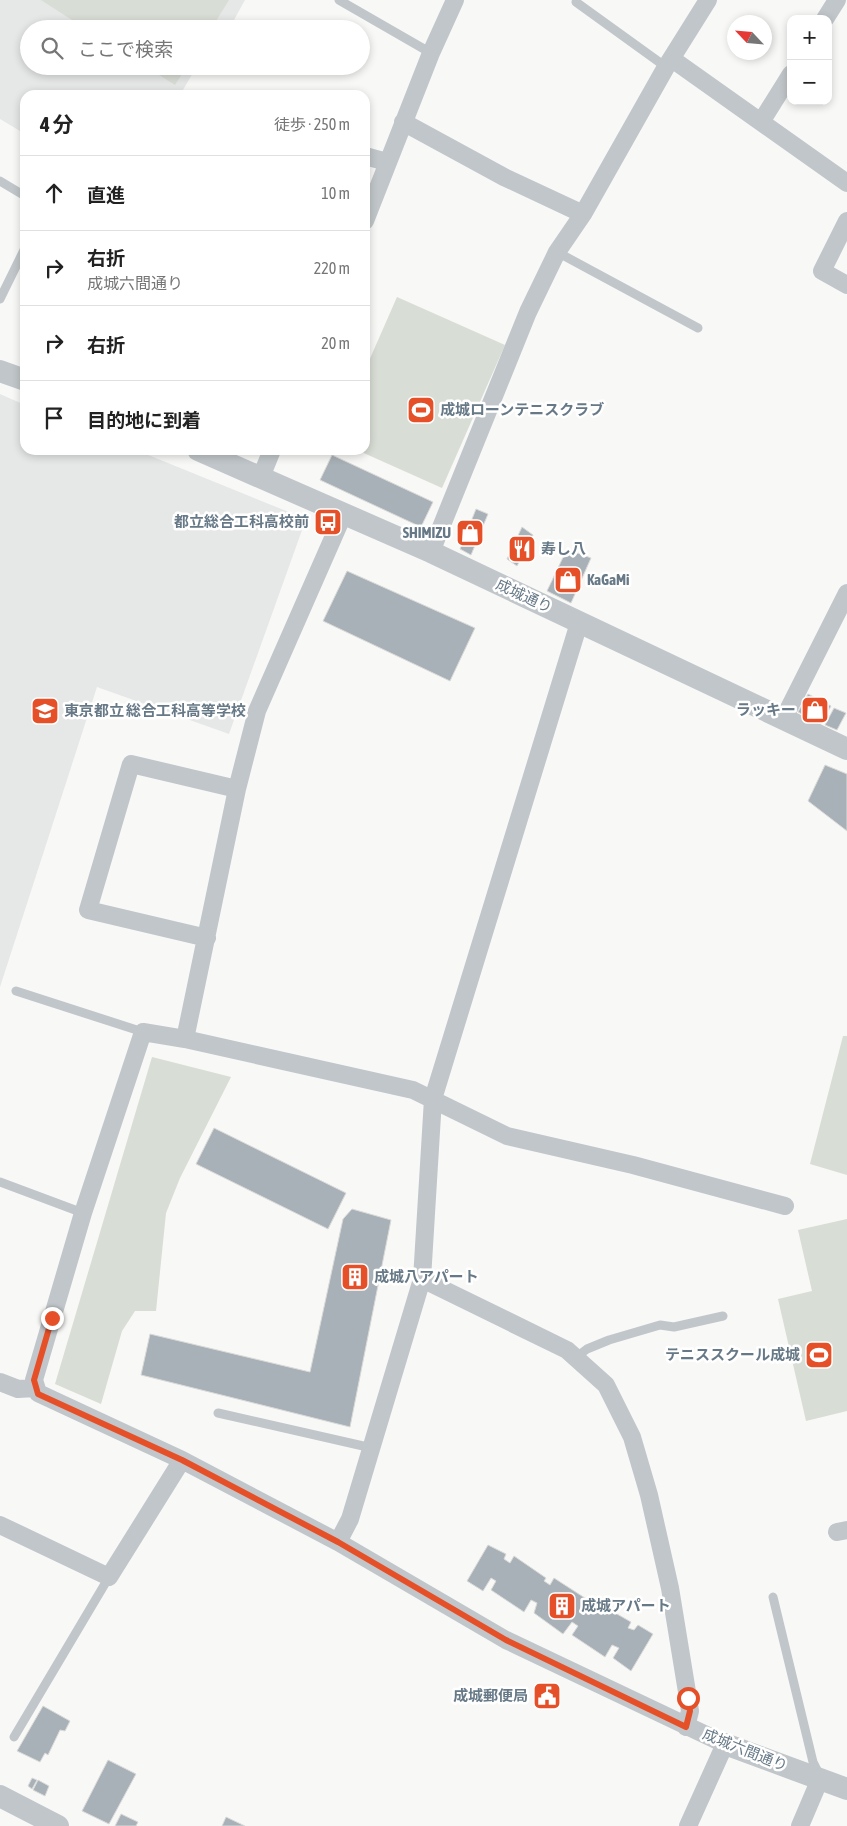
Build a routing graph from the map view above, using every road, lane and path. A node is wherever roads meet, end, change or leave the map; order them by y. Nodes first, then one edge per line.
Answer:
1 (339, 0) edge
2 (455, 0) edge
3 (708, 0) edge
4 (837, 0) edge
5 (576, 2) dead end
6 (828, 15) edge
7 (431, 53) junction
8 (669, 63) junction
9 (787, 80) edge
10 (403, 122) junction
11 (761, 122) junction
12 (370, 157) edge
13 (387, 162) junction
14 (0, 181) edge
15 (847, 183) edge
16 (20, 193) edge
17 (370, 208) edge
18 (583, 214) junction
19 (847, 221) edge
20 (557, 252) junction
21 (20, 258) edge
22 (847, 285) edge
23 (0, 299) edge
24 (698, 328) dead end
25 (0, 371) edge
26 (20, 378) edge
27 (210, 455) edge
28 (270, 455) edge
29 (261, 476) junction
30 (344, 514) junction
31 (431, 552) junction
32 (847, 593) edge
33 (579, 623) junction
34 (783, 720) junction
35 (847, 749) edge
36 (236, 789) junction
37 (207, 938) junction
38 (16, 991) dead end
39 (143, 1032) junction
40 (185, 1039) junction
41 (433, 1099) junction
42 (0, 1182) edge
43 (785, 1206) dead end
44 (83, 1213) junction
45 (422, 1280) junction
46 (723, 1316) dead end
47 (575, 1358) junction
48 (0, 1382) edge
49 (35, 1388) junction
50 (218, 1413) dead end
51 (372, 1448) junction
52 (182, 1460) junction
53 (0, 1525) edge
54 (338, 1542) junction
55 (109, 1577) junction
56 (773, 1597) dead end
57 (686, 1727) junction
58 (14, 1736) dead end
59 (725, 1744) junction
60 (820, 1780) junction
61 (847, 1789) edge
62 (0, 1796) edge
63 (58, 1826) edge
64 (688, 1826) edge
65 (800, 1826) edge

1 - 7 lane
2 - 7 street
3 - 8 street
4 - 6 street
5 - 8 lane
7 - 10 street
8 - 11 street
8 - 18 street
9 - 11 street
10 - 13 street
10 - 18 street
11 - 15 street
12 - 13 street
13 - 17 street
14 - 16 lane
18 - 20 street
19 - 22 street
20 - 24 lane
20 - 31 street
21 - 23 lane
25 - 26 street
27 - 29 street, 成城通り
28 - 29 street
29 - 30 street, 成城通り
30 - 31 street, 成城通り
30 - 36 street
31 - 33 street, 成城通り
32 - 34 street
33 - 34 street, 成城通り
33 - 41 street
34 - 35 street, 成城通り
36 - 37 street
36 - 37 street
37 - 40 street
38 - 39 lane
39 - 40 street
39 - 44 street
40 - 41 street
41 - 43 street
41 - 45 street
42 - 44 lane
44 - 49 street
45 - 47 street
45 - 51 street
46 - 47 lane
47 - 57 street
48 - 49 street
49 - 52 street, 成城六間通り
50 - 51 lane
51 - 54 street
52 - 54 street, 成城六間通り
52 - 55 street
53 - 55 street
54 - 57 street, 成城六間通り
55 - 58 lane
56 - 60 lane
57 - 59 street, 成城六間通り
59 - 60 street, 成城六間通り
59 - 64 street
60 - 61 street, 成城六間通り
60 - 65 street
62 - 63 street

